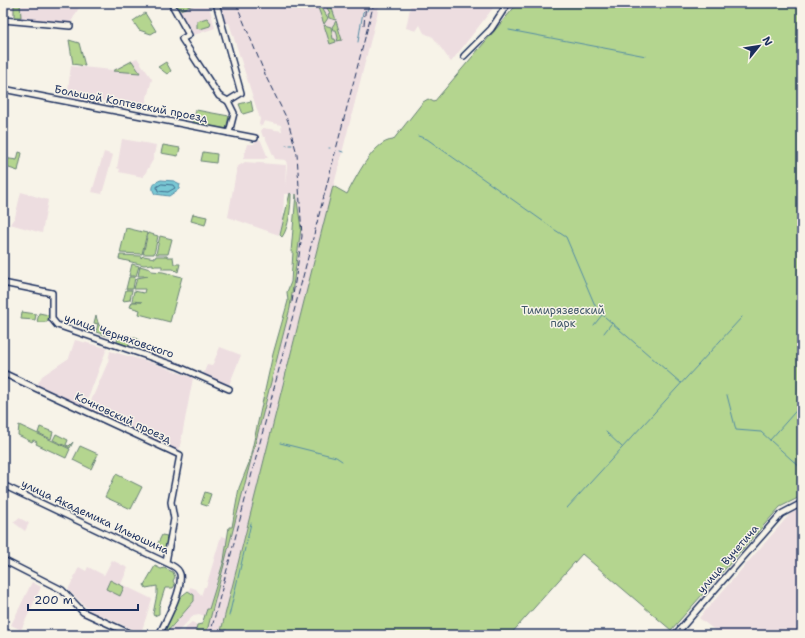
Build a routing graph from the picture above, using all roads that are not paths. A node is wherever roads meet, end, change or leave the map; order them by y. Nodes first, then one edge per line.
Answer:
1 (171, 3) edge
2 (216, 3) edge
3 (508, 3) edge
4 (3, 20) edge
5 (70, 26) dead end
6 (464, 56) dead end
7 (3, 89) edge
8 (228, 101) junction
9 (229, 133) junction
10 (254, 138) dead end
11 (3, 283) edge
12 (3, 373) edge
13 (230, 388) dead end
14 (3, 485) edge
15 (802, 502) edge
16 (3, 560) edge
17 (166, 562) junction
18 (133, 635) edge
19 (159, 635) edge
20 (675, 635) edge

1 - 8 street
2 - 8 street
3 - 6 street
4 - 5 street
7 - 9 street, Большой Коптевский проезд
8 - 9 street
9 - 10 street, Большой Коптевский проезд
11 - 13 street, улица Черняховского
12 - 17 street, Кочновский проезд
14 - 17 street, улица Академика Ильюшина
15 - 20 street, улица Вучетича
16 - 18 street
17 - 19 street, улица Академика Ильюшина

